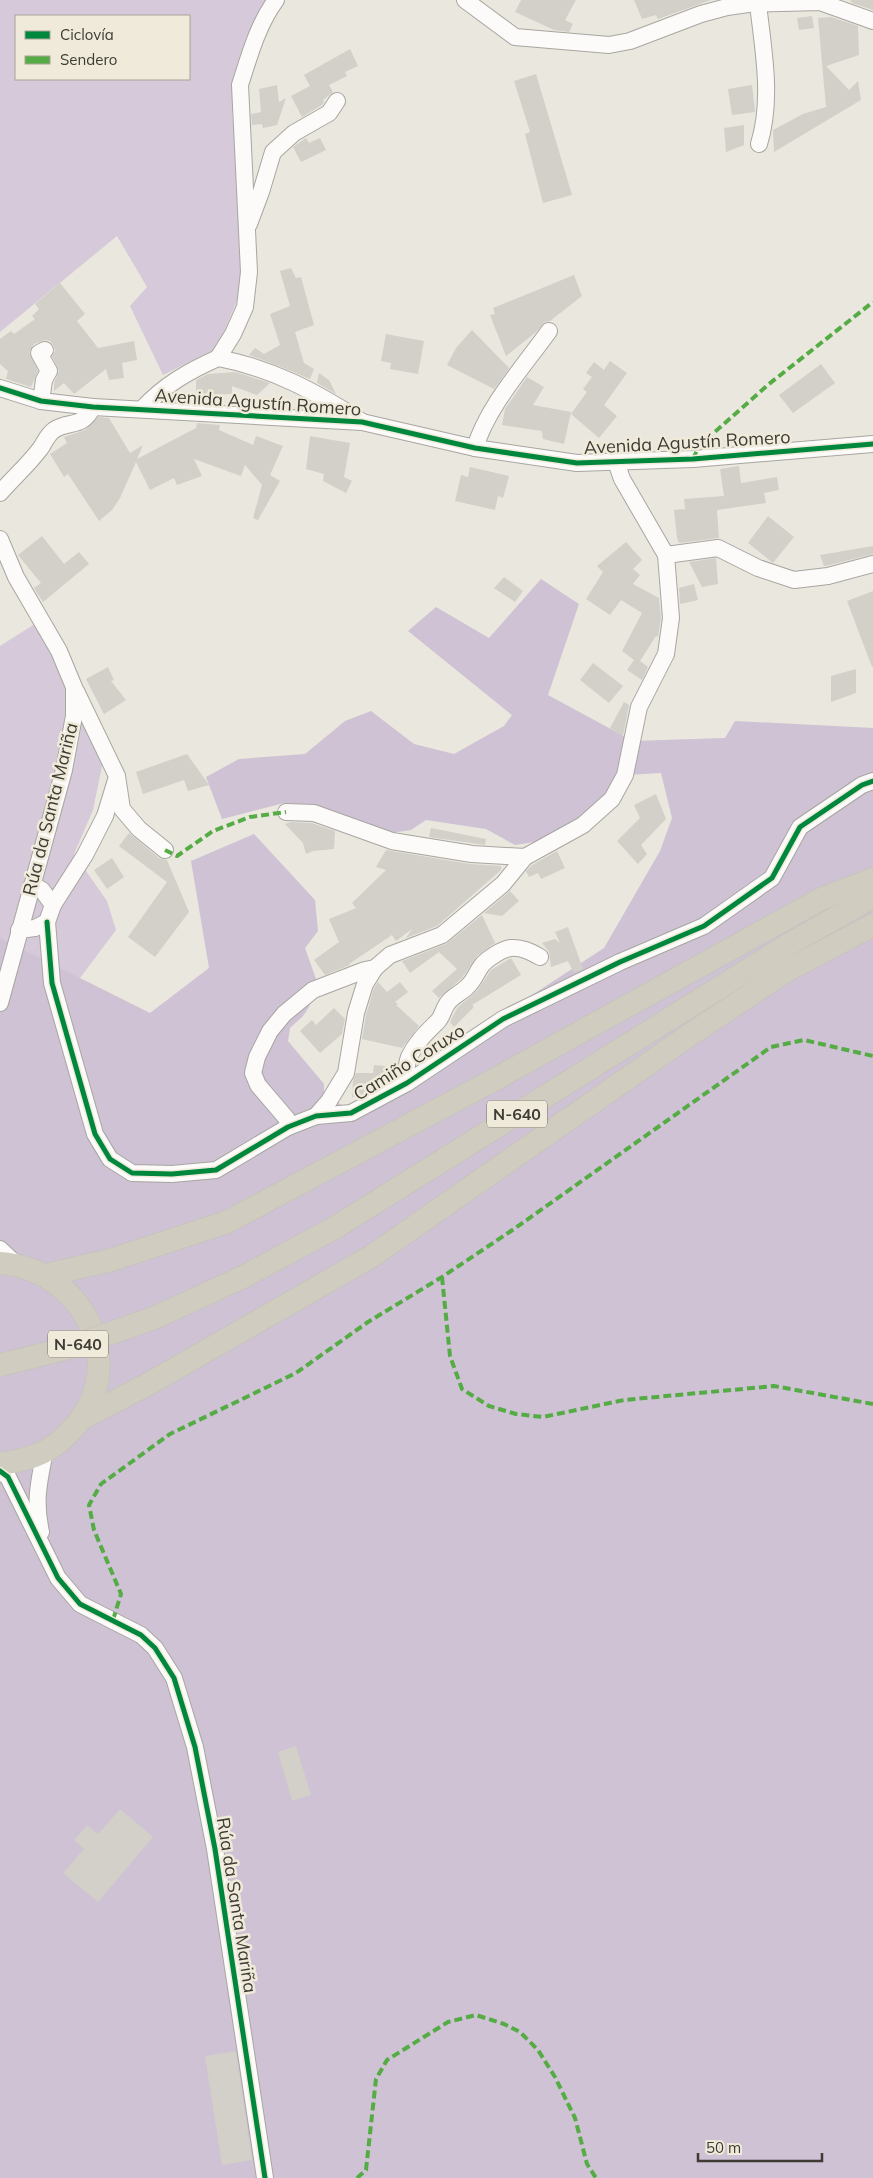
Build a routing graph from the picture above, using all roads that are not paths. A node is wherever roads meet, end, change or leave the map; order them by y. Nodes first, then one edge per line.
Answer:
1 (276, 0) edge
2 (465, 0) edge
3 (821, 1) edge
4 (758, 4) junction
5 (873, 21) edge
6 (337, 101) dead end
7 (759, 144) dead end
8 (247, 228) junction
9 (549, 331) dead end
10 (45, 350) dead end
11 (218, 358) junction
12 (0, 388) edge
13 (41, 401) junction
14 (93, 407) junction
15 (142, 409) junction
16 (362, 422) junction
17 (873, 444) edge
18 (475, 448) junction
19 (616, 462) junction
20 (0, 493) edge
21 (0, 539) edge
22 (666, 555) junction
23 (873, 564) edge
24 (74, 687) junction
25 (117, 776) junction
26 (873, 782) edge
27 (286, 812) dead end
28 (165, 850) dead end
29 (525, 857) junction
30 (873, 879) edge
31 (32, 885) junction
32 (873, 897) edge
33 (52, 905) junction
34 (47, 922) junction
35 (873, 925) edge
36 (19, 930) junction
37 (540, 957) dead end
38 (375, 968) junction
39 (0, 1003) edge
40 (407, 1083) junction
41 (316, 1116) junction
42 (288, 1127) junction
43 (5, 1259) edge
44 (46, 1275) junction
45 (0, 1365) edge
46 (81, 1418) junction
47 (46, 1451) junction
48 (0, 1464) edge
49 (0, 1470) edge
50 (46, 1554) junction
51 (265, 2178) edge

1 - 8 street
2 - 4 street
3 - 4 street
3 - 5 street
4 - 7 street
6 - 8 street
8 - 11 street
9 - 18 street
10 - 13 street
11 - 15 street
11 - 16 street
12 - 13 street, Avenida Agustín Romero
13 - 14 street, Avenida Agustín Romero
14 - 15 street, Avenida Agustín Romero
14 - 20 street
15 - 16 street, Avenida Agustín Romero
16 - 18 street, Avenida Agustín Romero
17 - 19 street, Avenida Agustín Romero
18 - 19 street, Avenida Agustín Romero
19 - 22 street
21 - 24 street, Rúa da Santa Mariña
22 - 23 street
22 - 29 street
24 - 25 street
24 - 31 street, Rúa da Santa Mariña
25 - 28 street
25 - 33 street
26 - 40 street, Camiño Coruxo
27 - 29 street
29 - 38 street
30 - 44 highway
31 - 33 street
31 - 36 street, Rúa da Santa Mariña
32 - 45 highway, N-640, bridge
33 - 34 street
34 - 36 street
34 - 42 street, Camiño Coruxo
35 - 46 highway
36 - 39 street, Rúa da Santa Mariña
37 - 40 street
38 - 41 street
38 - 42 street
40 - 41 street, Camiño Coruxo
41 - 42 street, Camiño Coruxo
43 - 44 highway
44 - 46 highway
46 - 47 highway
47 - 48 highway
47 - 50 street, Rúa da Santa Mariña
49 - 50 street, Rúa da Santa Mariña
50 - 51 street, Rúa da Santa Mariña

